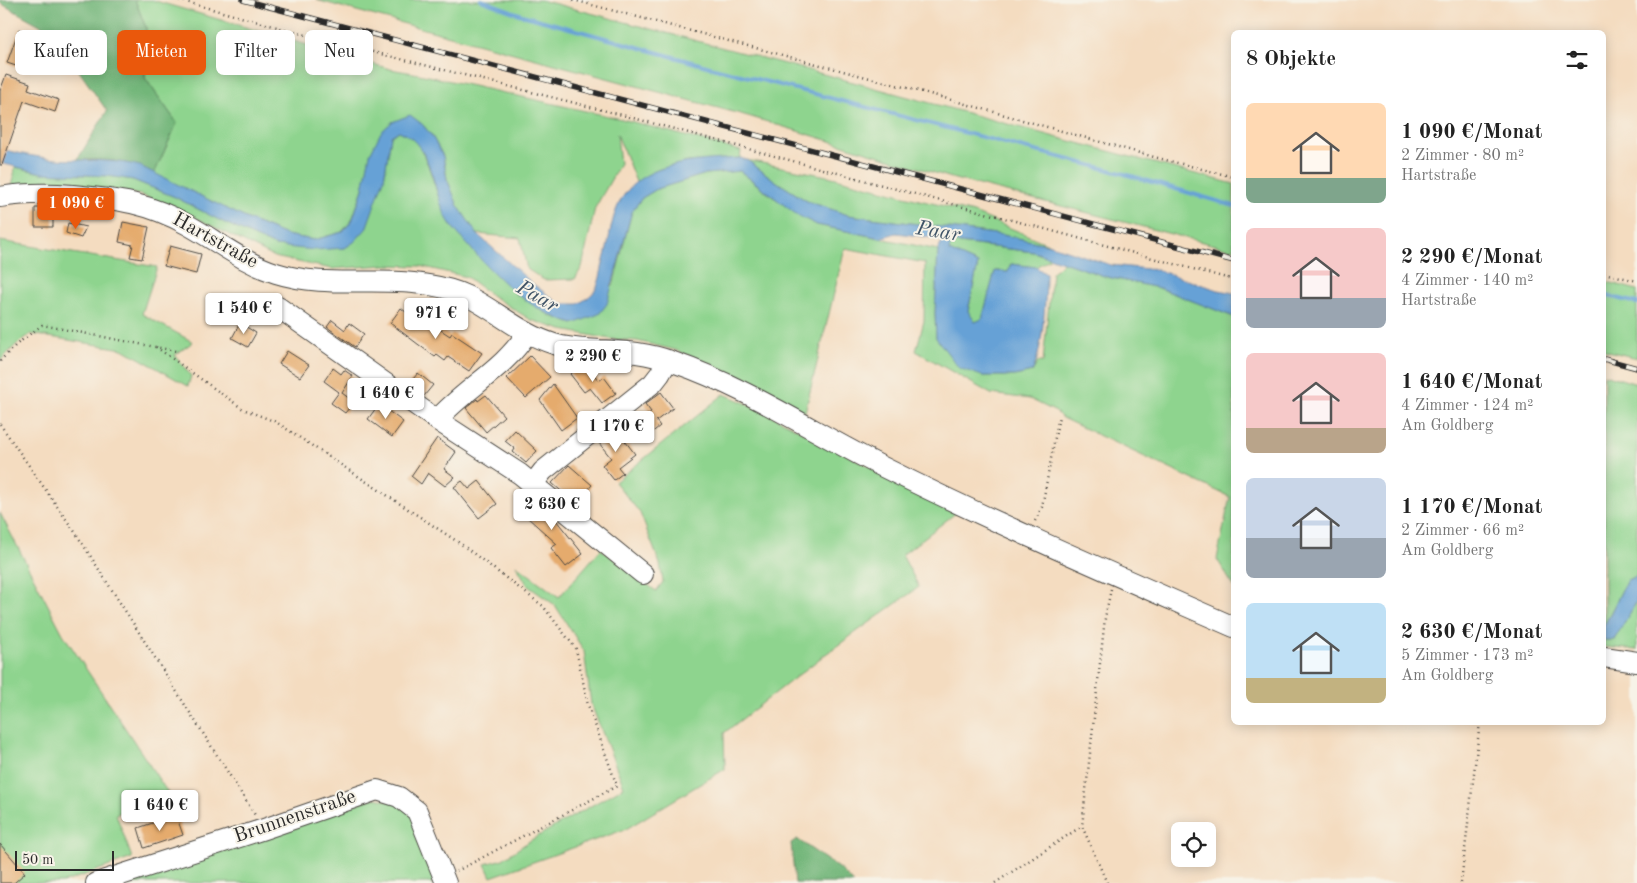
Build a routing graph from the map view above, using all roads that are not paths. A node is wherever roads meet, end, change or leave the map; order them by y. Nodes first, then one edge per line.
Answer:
1 (0, 197) edge
2 (278, 307) dead end
3 (527, 334) junction
4 (668, 360) junction
5 (437, 420) junction
6 (533, 484) junction
7 (643, 574) dead end
8 (1231, 626) edge
9 (1606, 657) edge
10 (1637, 662) edge
11 (446, 880) edge
12 (96, 883) edge

1 - 3 street, Hartstraße
2 - 5 street
3 - 4 street, Hartstraße
3 - 5 street
4 - 6 street
4 - 8 street, Hartstraße
5 - 6 street
6 - 7 street
9 - 10 street
11 - 12 street, Brunnenstraße

